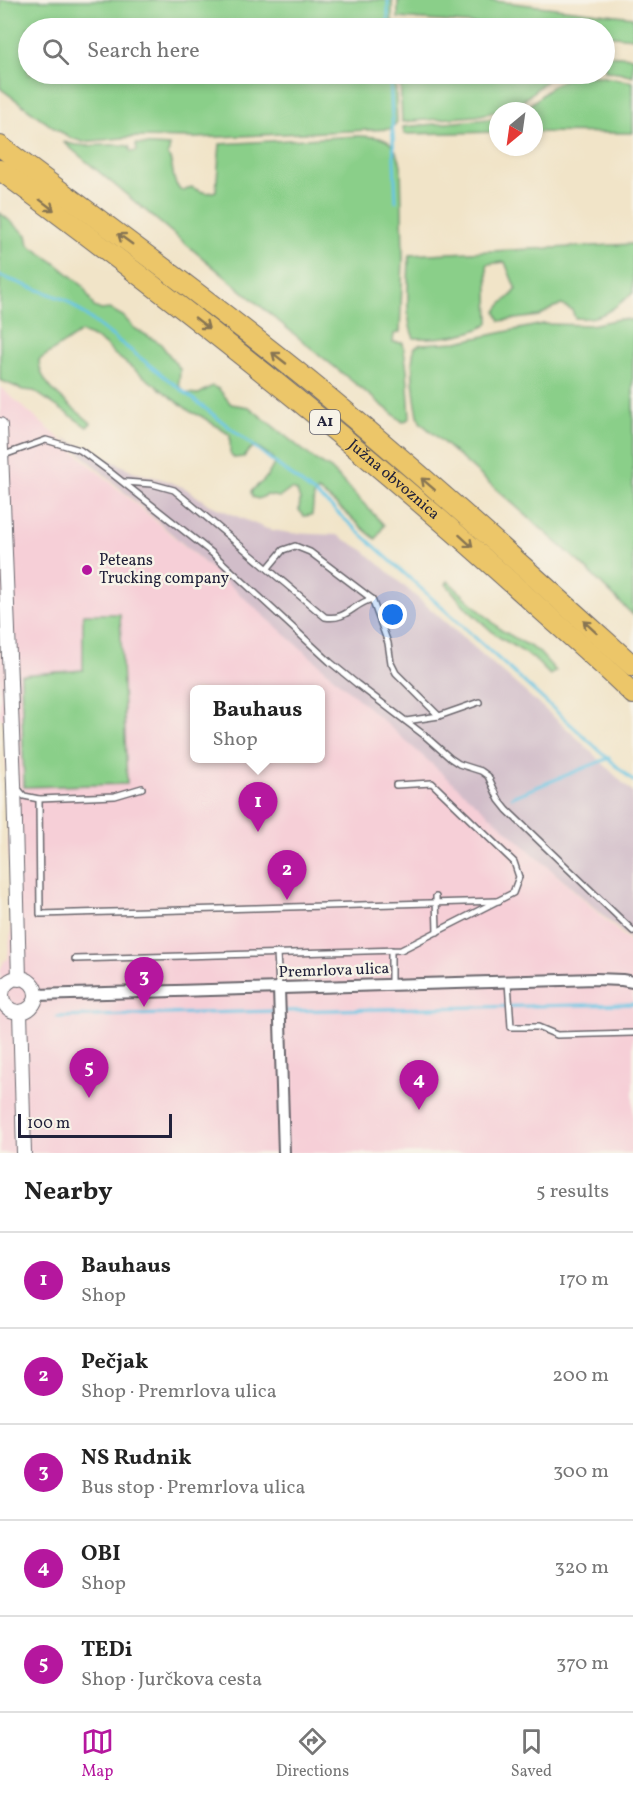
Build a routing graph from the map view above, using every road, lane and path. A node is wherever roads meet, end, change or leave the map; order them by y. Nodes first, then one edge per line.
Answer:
1 (0, 146) edge
2 (0, 170) edge
3 (0, 425) edge
4 (2, 456) junction
5 (123, 482) junction
6 (268, 568) junction
7 (372, 599) junction
8 (633, 666) edge
9 (633, 694) edge
10 (479, 702) dead end
11 (439, 716) junction
12 (406, 721) junction
13 (14, 784) junction
14 (396, 784) dead end
15 (142, 788) dead end
16 (39, 799) junction
17 (436, 900) junction
18 (501, 900) junction
19 (633, 931) edge
20 (437, 932) junction
21 (391, 950) junction
22 (277, 953) junction
23 (75, 959) dead end
24 (19, 979) junction
25 (508, 982) junction
26 (633, 982) edge
27 (391, 984) junction
28 (279, 988) junction
29 (1, 995) edge
30 (36, 995) junction
31 (20, 1012) junction
32 (633, 1033) edge
33 (24, 1153) edge
34 (285, 1153) edge

8 -> 1 highway, Južna obvoznica / A1
2 -> 9 highway, Južna obvoznica / A1
3 - 4 street
4 - 5 lane
4 - 13 street
5 - 6 lane
5 - 12 lane
6 - 7 lane
6 - 7 lane
7 - 11 lane
10 - 11 lane
11 - 12 lane
12 - 19 lane
13 - 16 lane
13 - 24 street
14 - 18 lane
15 - 16 lane
16 - 17 lane
17 - 18 lane
17 - 20 lane
18 - 20 lane
20 - 21 lane
21 - 22 lane
21 - 27 lane
22 - 23 lane
22 - 28 lane
24 - 29 street
24 - 30 street
25 - 26 street, Premrlova ulica
25 - 27 street, Premrlova ulica
25 - 32 lane
27 - 28 street, Premrlova ulica
28 - 30 street, Premrlova ulica
28 - 34 street
29 - 31 street
30 - 31 street
31 - 33 street

